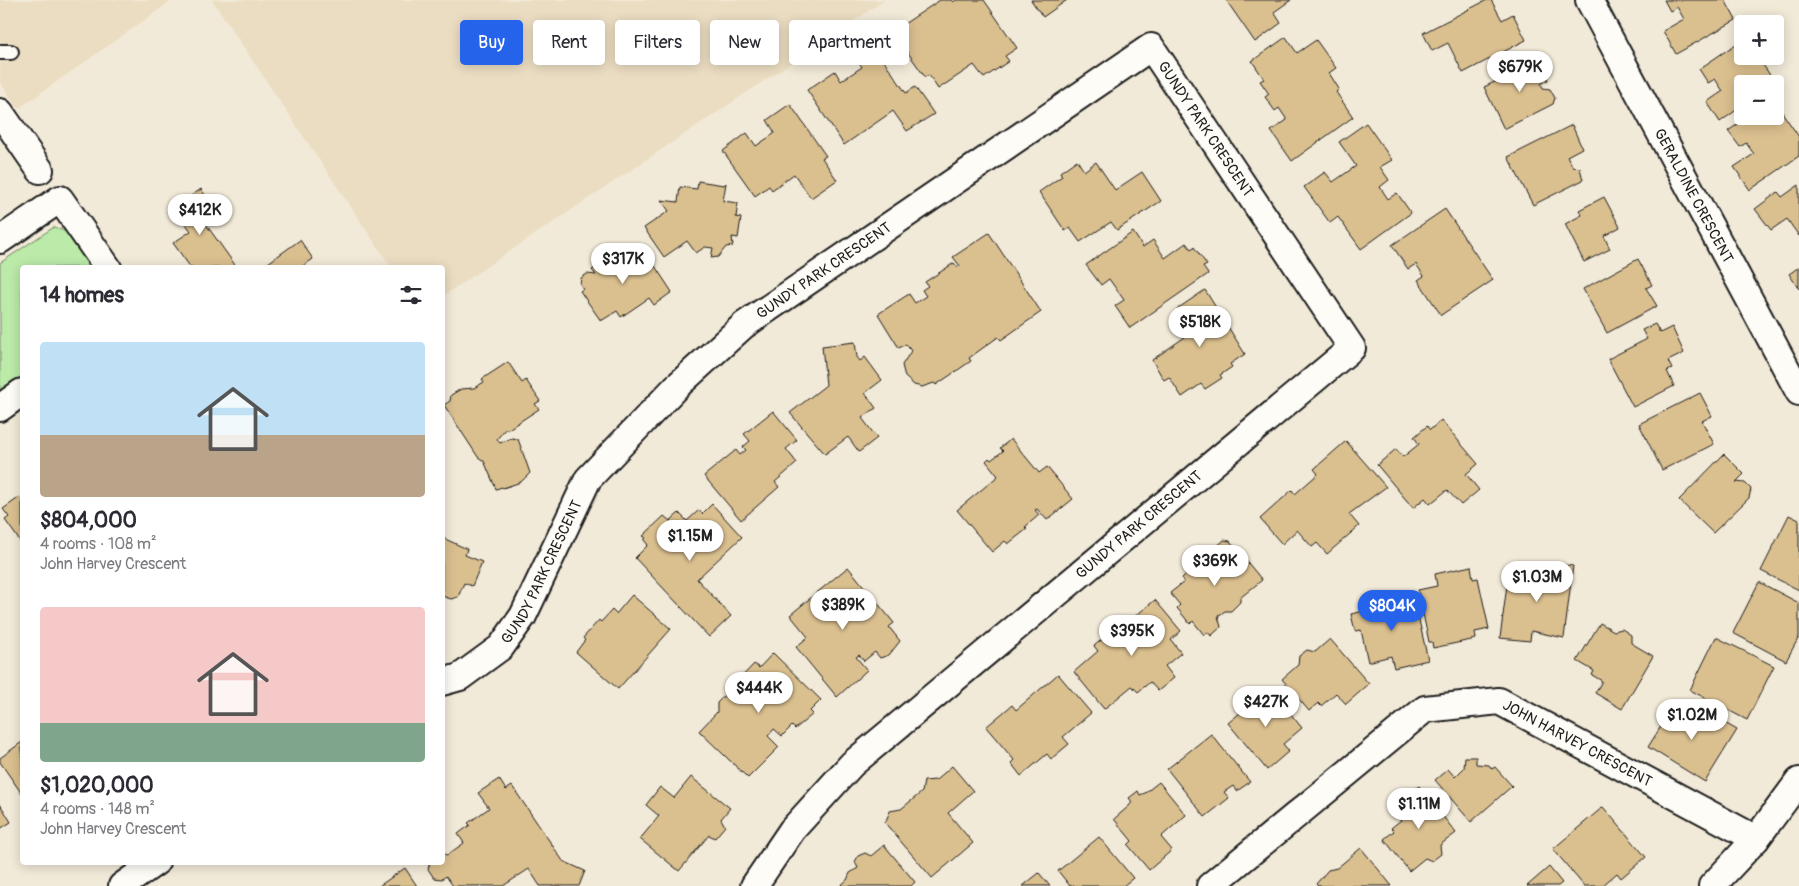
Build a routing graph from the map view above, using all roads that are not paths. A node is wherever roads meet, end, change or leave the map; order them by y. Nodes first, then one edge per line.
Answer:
1 (1589, 0) edge
2 (0, 112) edge
3 (40, 170) dead end
4 (0, 240) edge
5 (106, 265) edge
6 (1799, 392) edge
7 (20, 393) edge
8 (0, 408) edge
9 (445, 681) edge
10 (1799, 781) edge
11 (1756, 839) junction
12 (152, 865) edge
13 (122, 886) edge
14 (754, 886) edge
15 (1210, 886) edge
16 (1712, 886) edge

1 - 6 street, GERALDINE CRESCENT
2 - 3 street
4 - 5 street
7 - 8 street
9 - 14 street, GUNDY PARK CRESCENT
10 - 11 street
11 - 15 street, JOHN HARVEY CRESCENT
11 - 16 street
12 - 13 street

